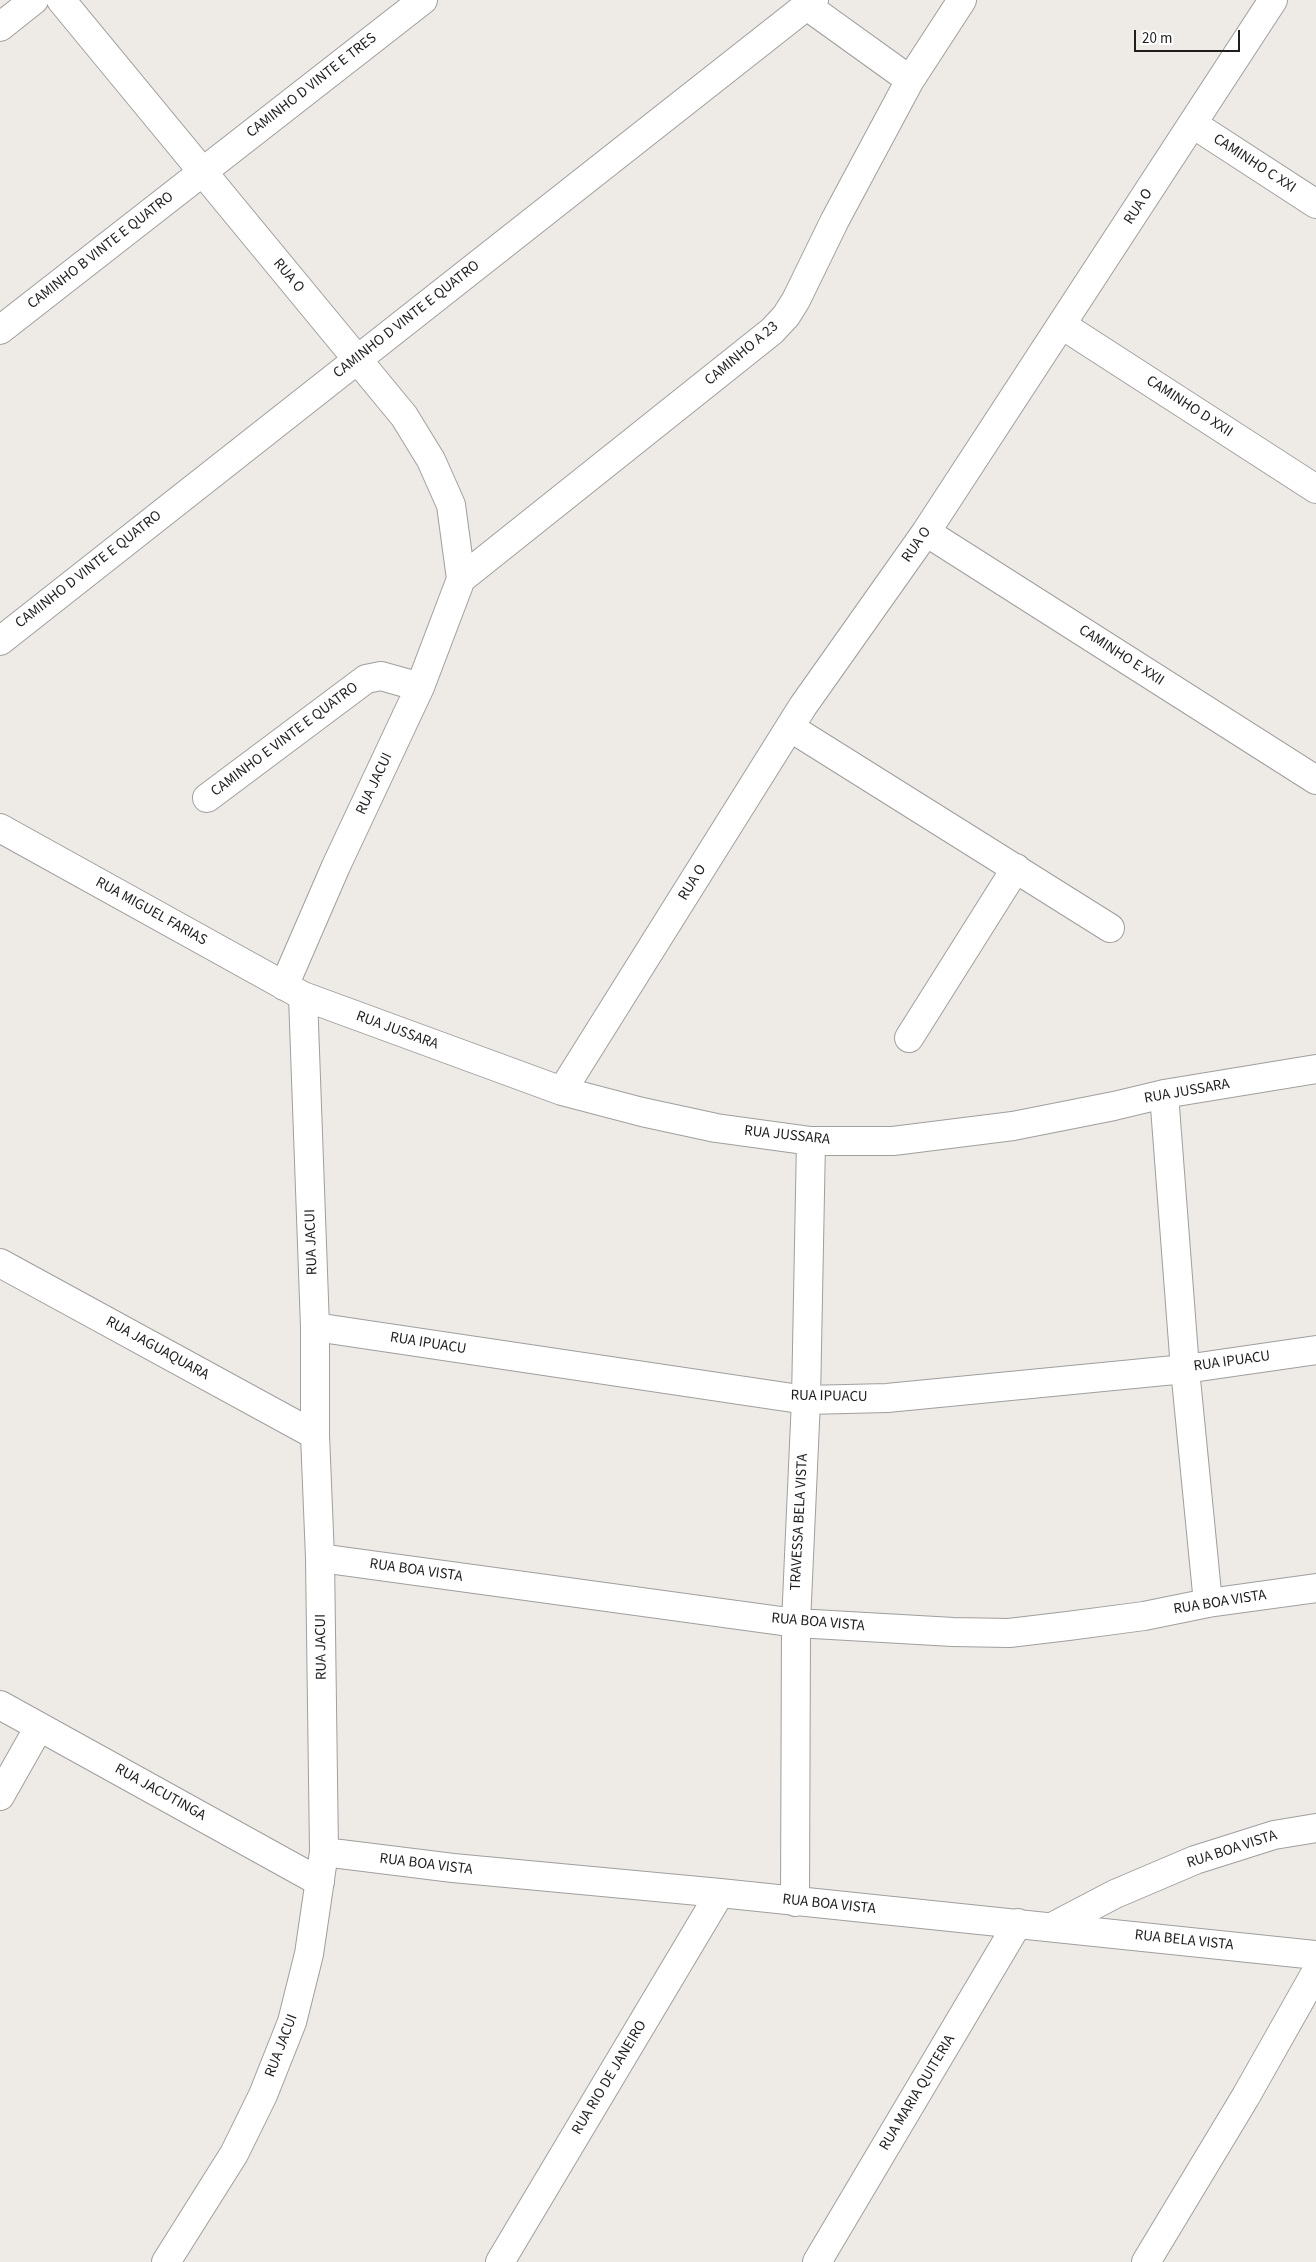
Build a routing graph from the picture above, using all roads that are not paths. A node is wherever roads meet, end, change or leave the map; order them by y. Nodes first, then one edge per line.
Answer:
1 (34, 0) edge
2 (61, 0) edge
3 (423, 0) edge
4 (962, 0) edge
5 (1273, 0) edge
6 (811, 3) edge
7 (0, 27) edge
8 (910, 80) junction
9 (1193, 124) junction
10 (201, 172) junction
11 (1316, 204) edge
12 (1062, 325) junction
13 (0, 330) edge
14 (357, 358) junction
15 (1316, 489) edge
16 (926, 532) junction
17 (461, 579) junction
18 (0, 640) edge
19 (420, 687) junction
20 (791, 728) junction
21 (1316, 780) edge
22 (207, 798) dead end
23 (0, 828) edge
24 (1016, 868) junction
25 (1110, 928) dead end
26 (293, 991) junction
27 (909, 1038) dead end
28 (1316, 1069) edge
29 (562, 1091) junction
30 (1164, 1094) junction
31 (811, 1141) junction
32 (0, 1263) edge
33 (315, 1327) junction
34 (1316, 1350) edge
35 (1185, 1369) junction
36 (806, 1400) junction
37 (315, 1435) junction
38 (320, 1558) junction
39 (1316, 1588) edge
40 (1208, 1603) junction
41 (796, 1623) junction
42 (0, 1704) edge
43 (39, 1727) junction
44 (0, 1796) edge
45 (1316, 1828) edge
46 (324, 1852) junction
47 (320, 1882) junction
48 (720, 1893) junction
49 (795, 1902) junction
50 (1018, 1923) junction
51 (1052, 1927) junction
52 (1316, 1955) edge
53 (1316, 1972) edge
54 (166, 2262) edge
55 (500, 2262) edge
56 (818, 2262) edge
57 (1146, 2262) edge

1 - 7 street
2 - 10 street, RUA O
3 - 10 street, CAMINHO D VINTE E TRES
4 - 8 street, CAMINHO A 23
5 - 9 street, RUA O
6 - 8 street
6 - 14 street, CAMINHO D VINTE E QUATRO
8 - 17 street, CAMINHO A 23
9 - 11 street, CAMINHO C XXI
9 - 12 street, RUA O
10 - 13 street, CAMINHO B VINTE E QUATRO
10 - 14 street, RUA O
12 - 15 street, CAMINHO D XXII
12 - 16 street, RUA O
14 - 17 street, RUA O
14 - 18 street, CAMINHO D VINTE E QUATRO
16 - 20 street, RUA O
16 - 21 street, CAMINHO E XXII
17 - 19 street, RUA JACUI
19 - 22 street, CAMINHO E VINTE E QUATRO
19 - 26 street, RUA JACUI
20 - 24 street
20 - 29 street, RUA O
23 - 26 street, RUA MIGUEL FARIAS
24 - 25 street
24 - 27 street
26 - 29 street, RUA JUSSARA
26 - 33 street, RUA JACUI
28 - 30 street, RUA JUSSARA
29 - 31 street, RUA JUSSARA
30 - 31 street, RUA JUSSARA
30 - 35 street
31 - 36 street, TRAVESSA BELA VISTA
32 - 37 street, RUA JAGUAQUARA
33 - 36 street, RUA IPUACU
33 - 37 street, RUA JACUI
34 - 35 street, RUA IPUACU
35 - 36 street, RUA IPUACU
35 - 40 street
36 - 41 street, TRAVESSA BELA VISTA
37 - 38 street, RUA JACUI
38 - 41 street, RUA BOA VISTA
38 - 46 street, RUA JACUI
39 - 40 street, RUA BOA VISTA
40 - 41 street, RUA BOA VISTA
41 - 49 street, TRAVESSA BELA VISTA
42 - 43 street, RUA JACUTINGA
43 - 44 street
43 - 47 street, RUA JACUTINGA
45 - 51 street, RUA BOA VISTA
46 - 47 street, RUA JACUI
46 - 48 street, RUA BOA VISTA
47 - 54 street, RUA JACUI
48 - 49 street, RUA BOA VISTA
48 - 55 street, RUA RIO DE JANEIRO
49 - 50 street, RUA BOA VISTA
50 - 51 street, RUA BOA VISTA
50 - 56 street, RUA MARIA QUITERIA
51 - 52 street, RUA BELA VISTA
53 - 57 street

